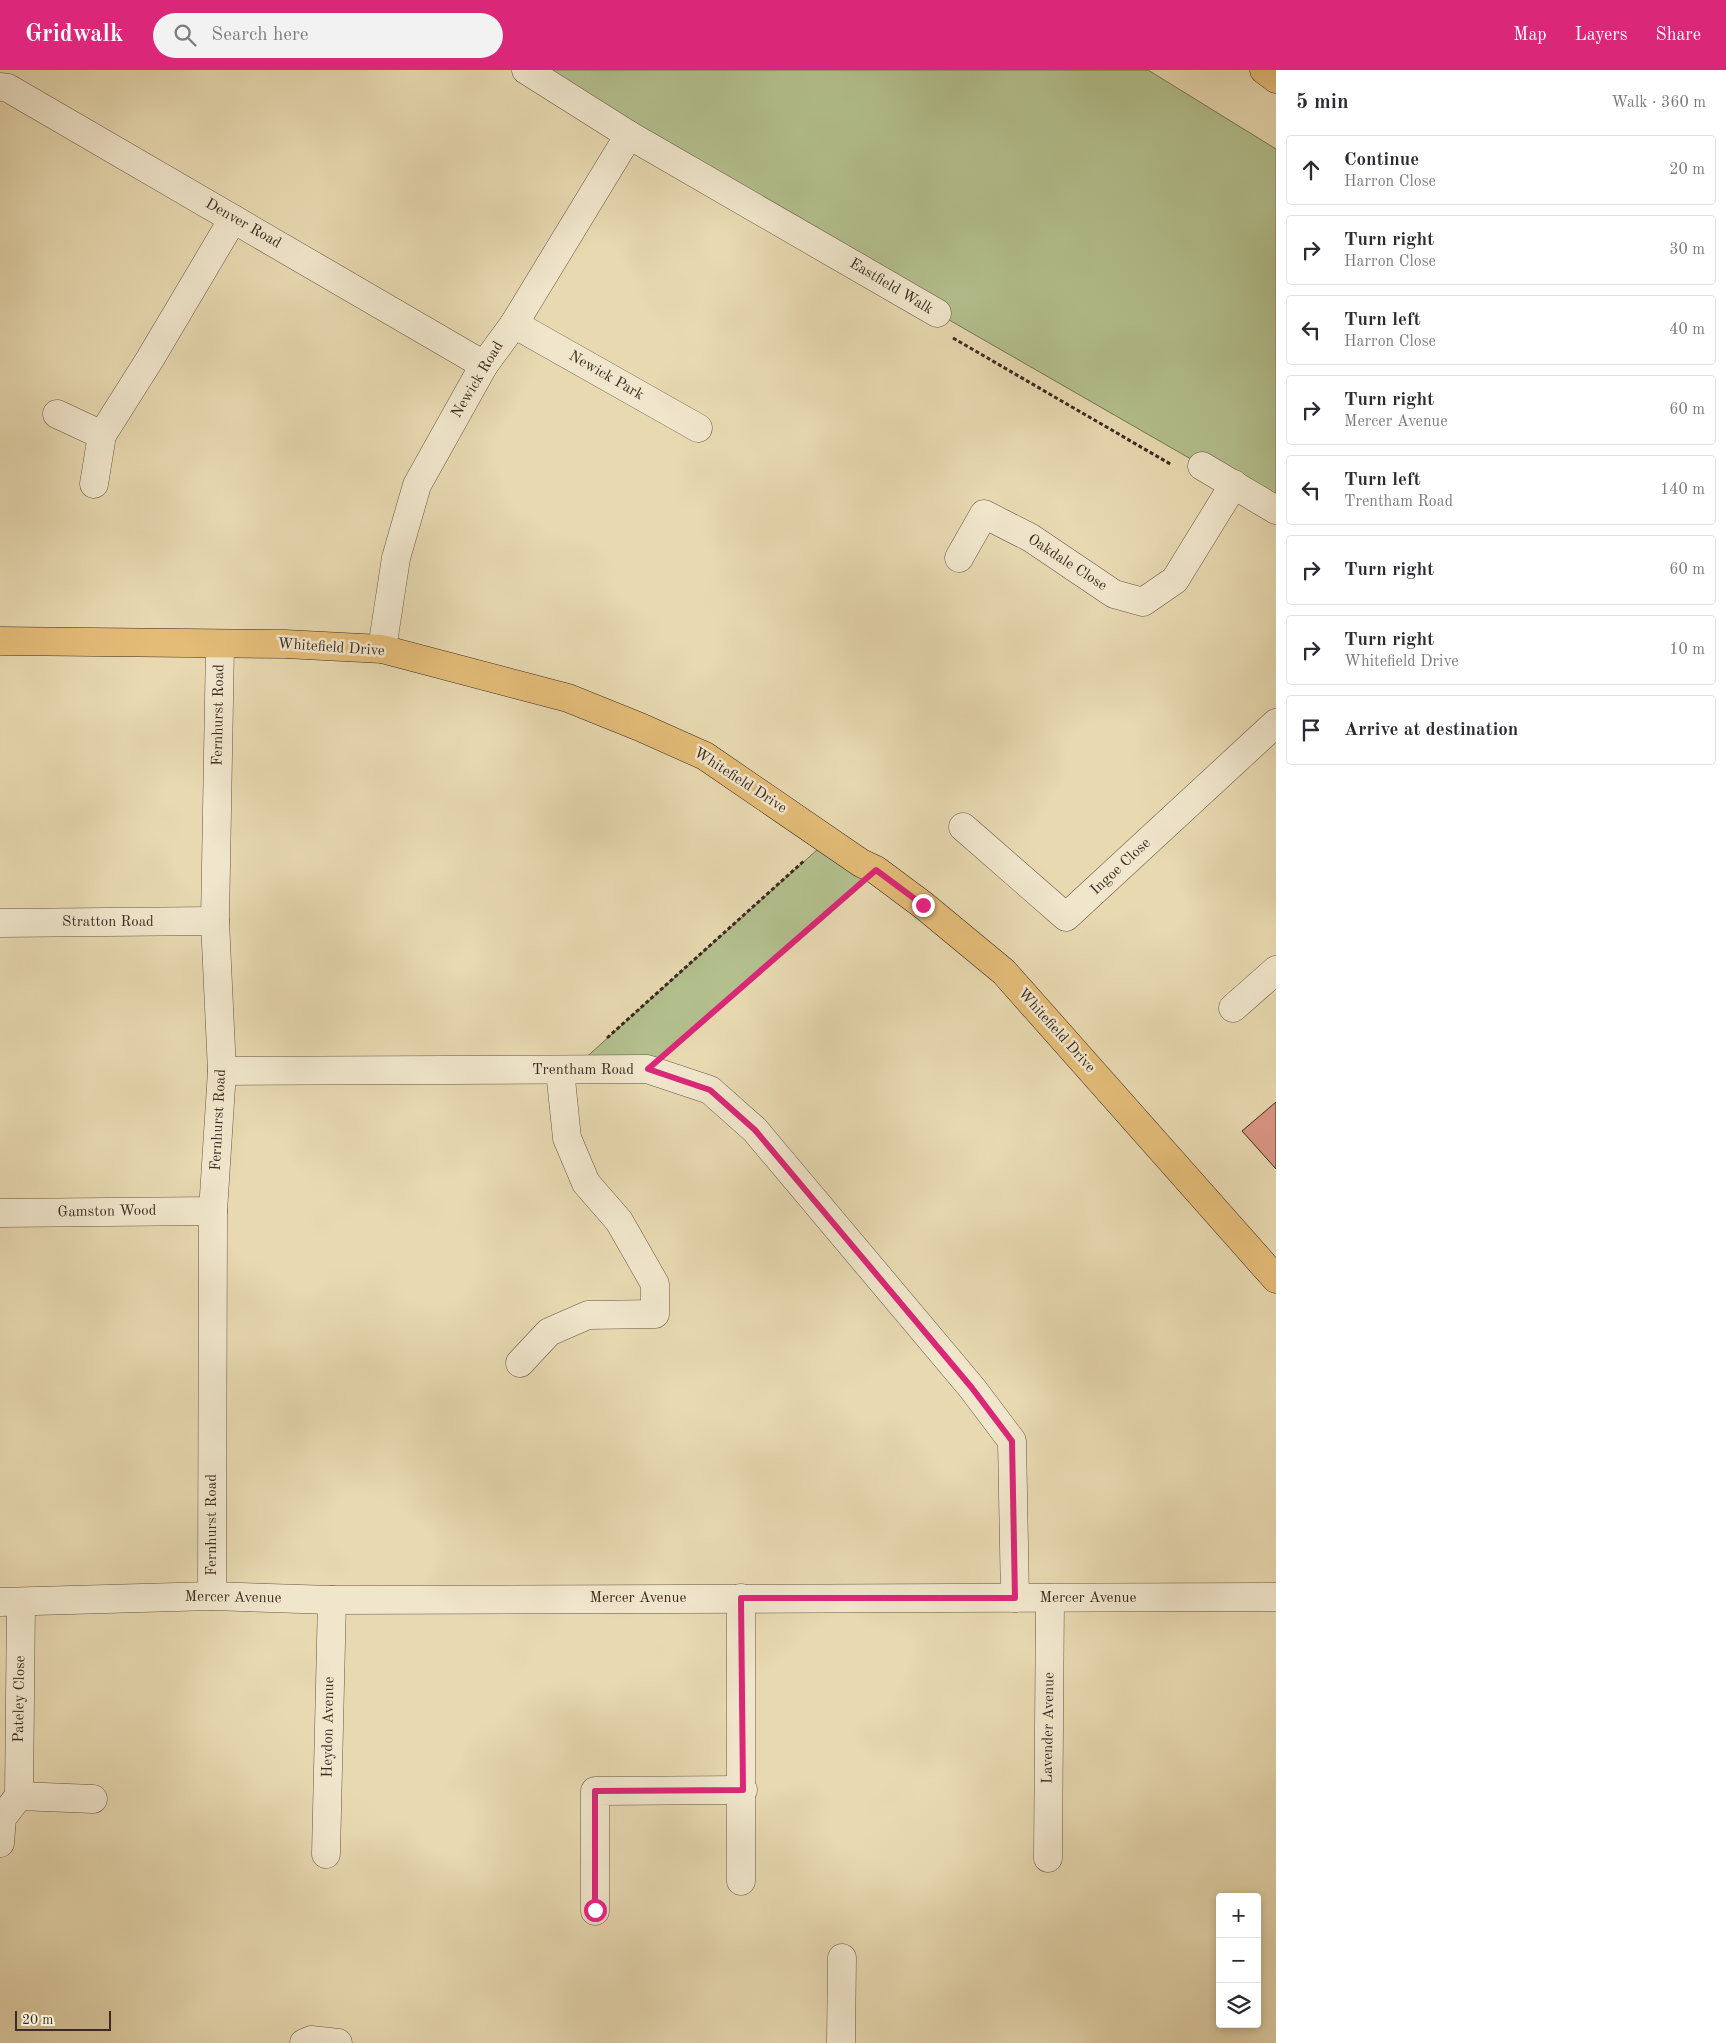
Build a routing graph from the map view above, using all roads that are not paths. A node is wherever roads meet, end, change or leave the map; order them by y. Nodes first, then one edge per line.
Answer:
1 (526, 70) edge
2 (1264, 70) edge
3 (1276, 79) edge
4 (0, 87) edge
5 (629, 134) junction
6 (233, 219) junction
7 (937, 313) road end
8 (514, 324) junction
9 (484, 365) junction
10 (57, 414) dead end
11 (698, 428) dead end
12 (102, 435) junction
13 (1202, 466) road end
14 (94, 484) dead end
15 (1234, 484) junction
16 (1276, 510) edge
17 (958, 558) dead end
18 (0, 641) edge
19 (220, 644) junction
20 (382, 649) junction
21 (1276, 723) edge
22 (963, 827) dead end
23 (215, 921) junction
24 (0, 923) edge
25 (1276, 970) edge
26 (1232, 1008) dead end
27 (566, 1070) junction
28 (222, 1071) junction
29 (213, 1211) junction
30 (0, 1213) edge
31 (1276, 1279) edge
32 (520, 1363) dead end
33 (212, 1596) junction
34 (1276, 1597) edge
35 (741, 1598) junction
36 (1015, 1598) junction
37 (1050, 1598) junction
38 (332, 1600) junction
39 (10, 1602) edge
40 (743, 1790) junction
41 (19, 1796) junction
42 (93, 1799) dead end
43 (0, 1843) edge
44 (326, 1854) dead end
45 (1048, 1858) dead end
46 (742, 1881) dead end
47 (595, 1910) dead end
48 (842, 1958) dead end
49 (304, 2043) edge
50 (338, 2043) edge
51 (841, 2043) edge

1 - 5 street, Eastfield Walk
2 - 3 main road
4 - 6 street, Denver Road
5 - 7 street, Eastfield Walk
5 - 8 street, Newick Road
6 - 9 street, Denver Road
6 - 12 street
8 - 9 street, Newick Road
8 - 11 street, Newick Park
9 - 20 street, Newick Road
10 - 12 street
12 - 14 street
13 - 15 street
15 - 16 street
15 - 17 street, Oakdale Close
18 - 19 main road, Whitefield Drive
19 - 20 main road, Whitefield Drive
19 - 23 street, Fernhurst Road
20 - 31 main road, Whitefield Drive
21 - 22 street, Ingoe Close
23 - 24 street, Stratton Road
23 - 28 street, Fernhurst Road
25 - 26 street
27 - 28 street, Trentham Road
27 - 32 street
27 - 36 street, Trentham Road
28 - 29 street, Fernhurst Road
29 - 30 street, Gamston Wood
29 - 33 street, Fernhurst Road
33 - 38 street, Mercer Avenue
33 - 39 street, Mercer Avenue
34 - 37 street, Mercer Avenue
35 - 36 street, Mercer Avenue
35 - 38 street, Mercer Avenue
35 - 40 street
36 - 37 street, Mercer Avenue
37 - 45 street, Lavender Avenue
38 - 44 street, Heydon Avenue
39 - 41 street, Pateley Close
40 - 46 street
40 - 47 street
41 - 42 street
41 - 43 street
48 - 51 street
49 - 50 street

